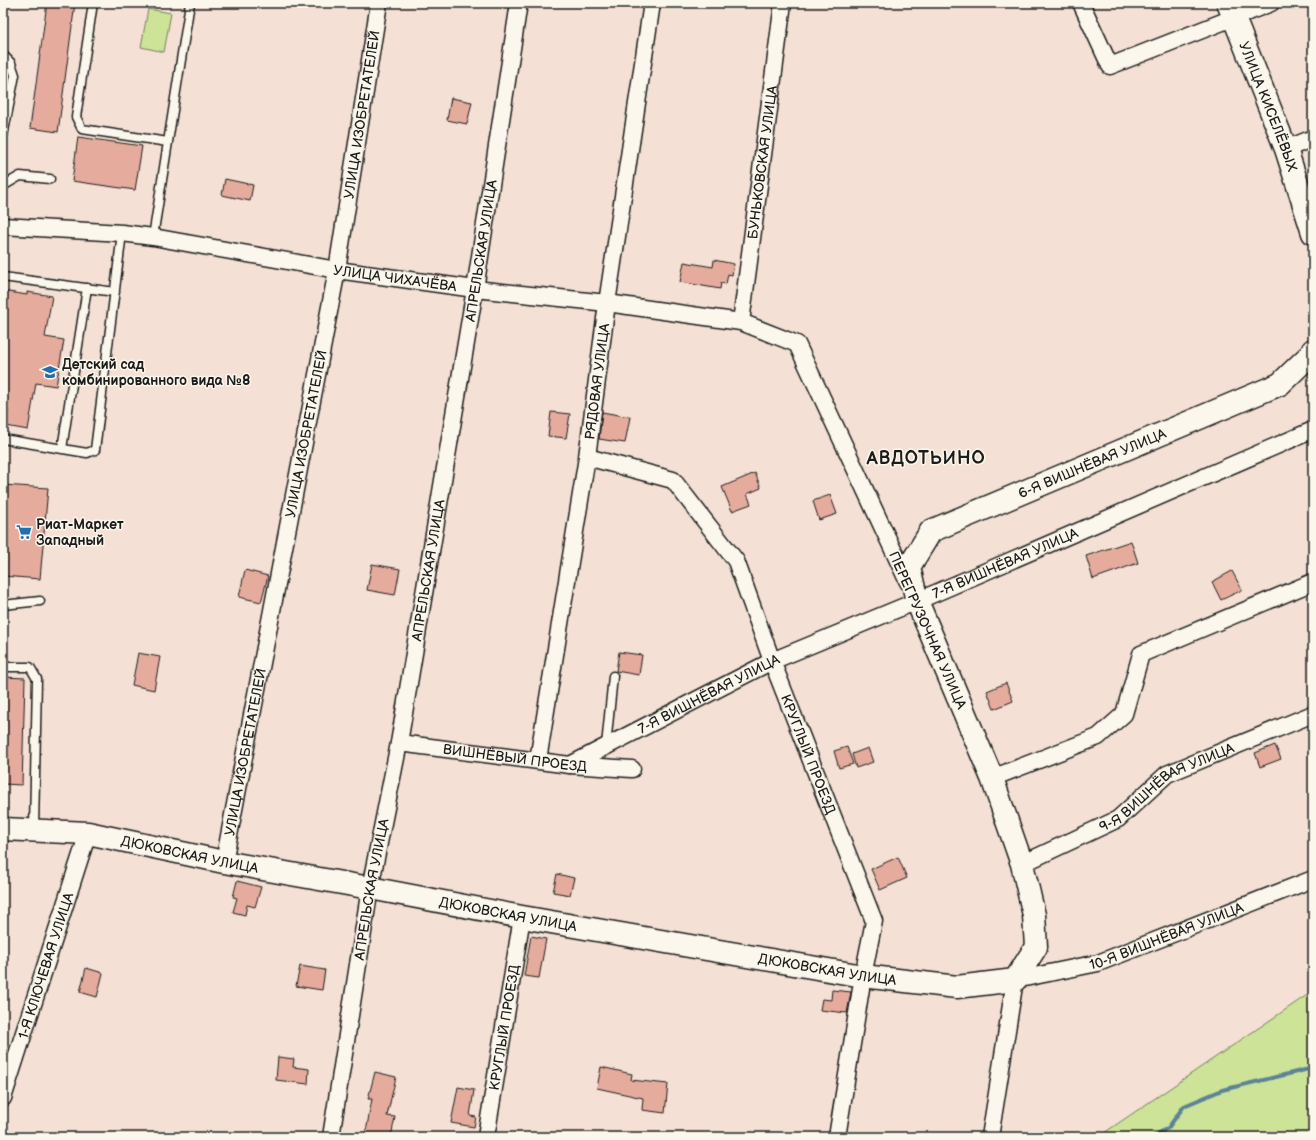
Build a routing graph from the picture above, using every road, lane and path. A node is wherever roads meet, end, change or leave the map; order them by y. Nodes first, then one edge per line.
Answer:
1 (93, 3) edge
2 (190, 3) edge
3 (379, 3) edge
4 (519, 3) edge
5 (652, 3) edge
6 (783, 3) edge
7 (1081, 3) edge
8 (1271, 3) edge
9 (1230, 10) edge
10 (3, 55) edge
11 (5, 117) edge
12 (3, 136) edge
13 (1313, 138) edge
14 (168, 142) junction
15 (1286, 149) junction
16 (50, 179) dead end
17 (3, 186) edge
18 (3, 226) edge
19 (122, 233) junction
20 (1313, 233) edge
21 (153, 237) junction
22 (337, 270) junction
23 (3, 277) edge
24 (87, 288) junction
25 (475, 289) junction
26 (115, 292) junction
27 (607, 303) junction
28 (741, 322) junction
29 (1313, 350) edge
30 (1313, 430) edge
31 (3, 440) edge
32 (62, 449) junction
33 (587, 457) junction
34 (1313, 582) edge
35 (917, 601) junction
36 (40, 602) dead end
37 (3, 605) edge
38 (772, 661) junction
39 (3, 667) edge
40 (613, 676) dead end
41 (1313, 714) edge
42 (399, 743) junction
43 (606, 746) junction
44 (538, 760) junction
45 (570, 765) junction
46 (632, 769) dead end
47 (992, 778) junction
48 (3, 829) edge
49 (34, 830) junction
50 (88, 833) junction
51 (224, 862) junction
52 (1022, 864) junction
53 (1313, 879) edge
54 (370, 888) junction
55 (522, 917) junction
56 (863, 976) junction
57 (1016, 980) junction
58 (3, 1098) edge
59 (331, 1137) edge
60 (486, 1137) edge
61 (837, 1137) edge
62 (990, 1137) edge

1 - 14 lane
2 - 14 lane
3 - 22 street, УЛИЦА ИЗОБРЕТАТЕЛЕЙ
4 - 25 street, АПРЕЛЬСКАЯ УЛИЦА
5 - 27 street, РЯДОВАЯ УЛИЦА
6 - 28 street, БУНЬКОВСКАЯ УЛИЦА
7 - 9 street
8 - 9 street
9 - 15 street, УЛИЦА КИСЕЛЁВЫХ
10 - 11 lane
11 - 12 lane
13 - 15 street
14 - 21 lane
15 - 20 street, УЛИЦА КИСЕЛЁВЫХ
16 - 17 lane
18 - 19 street, УЛИЦА ЧИХАЧЁВА
19 - 21 street, УЛИЦА ЧИХАЧЁВА
19 - 26 lane
21 - 22 street, УЛИЦА ЧИХАЧЁВА
22 - 25 street, УЛИЦА ЧИХАЧЁВА
22 - 51 street, УЛИЦА ИЗОБРЕТАТЕЛЕЙ
23 - 24 lane
24 - 26 lane
24 - 32 lane
25 - 27 street, УЛИЦА ЧИХАЧЁВА
25 - 42 street, АПРЕЛЬСКАЯ УЛИЦА
26 - 32 lane
27 - 28 street, УЛИЦА ЧИХАЧЁВА
27 - 33 street, РЯДОВАЯ УЛИЦА
28 - 35 street, ПЕРЕГРУЗОЧНАЯ УЛИЦА
29 - 35 street, 6-Я ВИШНЁВАЯ УЛИЦА
30 - 35 street, 7-Я ВИШНЁВАЯ УЛИЦА
31 - 32 lane
33 - 38 street, КРУГЛЫЙ ПРОЕЗД
33 - 44 street, РЯДОВАЯ УЛИЦА
34 - 47 street
35 - 38 street, 7-Я ВИШНЁВАЯ УЛИЦА
35 - 47 street, ПЕРЕГРУЗОЧНАЯ УЛИЦА
36 - 37 lane
38 - 43 street, 7-Я ВИШНЁВАЯ УЛИЦА
38 - 56 street, КРУГЛЫЙ ПРОЕЗД
39 - 49 lane
40 - 43 lane
41 - 52 street, 9-Я ВИШНЁВАЯ УЛИЦА
42 - 44 street, ВИШНЁВЫЙ ПРОЕЗД
42 - 54 street, АПРЕЛЬСКАЯ УЛИЦА
43 - 45 street, 7-Я ВИШНЁВАЯ УЛИЦА
44 - 45 street, ВИШНЁВЫЙ ПРОЕЗД
45 - 46 street, ВИШНЁВЫЙ ПРОЕЗД
47 - 52 street, ПЕРЕГРУЗОЧНАЯ УЛИЦА
48 - 49 street, ДЮКОВСКАЯ УЛИЦА
49 - 50 street, ДЮКОВСКАЯ УЛИЦА
50 - 51 street, ДЮКОВСКАЯ УЛИЦА
50 - 58 street, 1-Я КЛЮЧЕВАЯ УЛИЦА
51 - 54 street, ДЮКОВСКАЯ УЛИЦА
52 - 57 street, ПЕРЕГРУЗОЧНАЯ УЛИЦА
53 - 57 street, 10-Я ВИШНЁВАЯ УЛИЦА
54 - 55 street, ДЮКОВСКАЯ УЛИЦА
54 - 59 street, АПРЕЛЬСКАЯ УЛИЦА
55 - 56 street, ДЮКОВСКАЯ УЛИЦА
55 - 60 street, КРУГЛЫЙ ПРОЕЗД
56 - 57 street, ДЮКОВСКАЯ УЛИЦА
56 - 61 street, КРУГЛЫЙ ПРОЕЗД
57 - 62 street

